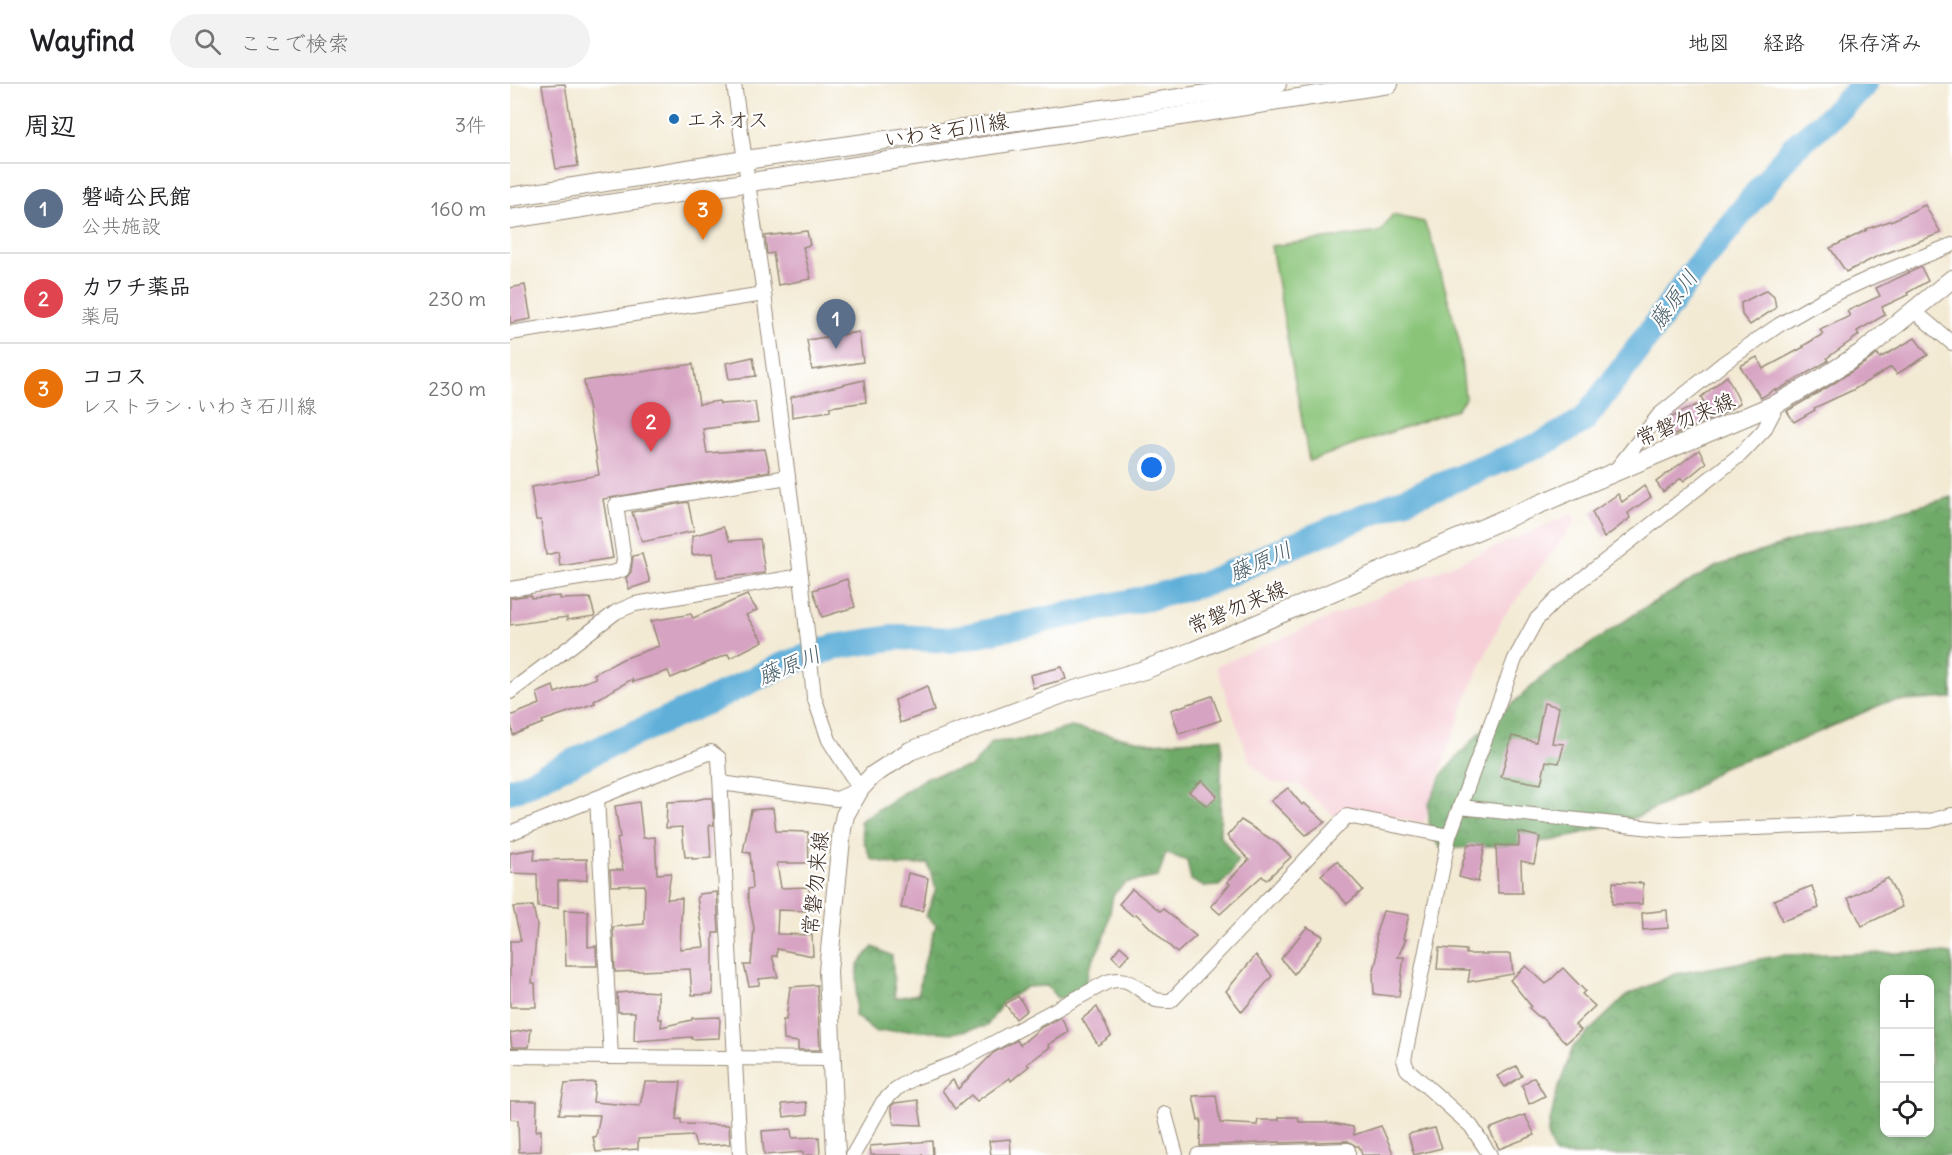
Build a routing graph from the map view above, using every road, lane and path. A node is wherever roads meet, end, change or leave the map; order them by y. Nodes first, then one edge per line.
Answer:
1 (734, 84) edge
2 (1276, 84) edge
3 (1389, 84) edge
4 (1236, 94) edge
5 (745, 160) junction
6 (748, 183) junction
7 (510, 197) edge
8 (510, 219) edge
9 (1952, 245) edge
10 (1952, 279) edge
11 (764, 294) junction
12 (1914, 311) junction
13 (510, 333) edge
14 (1952, 343) edge
15 (1778, 402) junction
16 (1612, 474) junction
17 (788, 477) junction
18 (801, 576) junction
19 (510, 589) edge
20 (510, 692) edge
21 (721, 783) junction
22 (860, 789) junction
23 (597, 798) junction
24 (1460, 807) junction
25 (1952, 815) edge
26 (510, 833) edge
27 (1449, 836) junction
28 (510, 1056) edge
29 (611, 1057) junction
30 (736, 1058) junction
31 (831, 1059) junction
32 (1165, 1114) dead end
33 (741, 1155) edge
34 (836, 1155) edge
35 (853, 1155) edge
36 (1176, 1155) edge
37 (1197, 1155) edge
38 (1348, 1155) edge
39 (1490, 1155) edge

1 - 5 street
2 - 4 main road, いわき石川線
3 - 4 main road, いわき石川線
4 - 5 main road, いわき石川線
4 - 6 main road, いわき石川線
5 - 6 street
5 - 7 main road, いわき石川線
6 - 8 main road, いわき石川線
6 - 11 street
9 - 16 street
10 - 12 main road, 常磐勿来線
11 - 13 street
11 - 17 street
12 - 14 street
12 - 15 main road, 常磐勿来線
15 - 16 main road, 常磐勿来線
15 - 24 street
16 - 22 main road, 常磐勿来線
17 - 18 street
17 - 19 street
18 - 20 street
18 - 22 street
21 - 22 street
21 - 23 street
21 - 30 street
22 - 31 main road, 常磐勿来線
23 - 26 street
23 - 29 street
24 - 25 street
24 - 27 street
27 - 35 street
27 - 39 street
28 - 29 street
29 - 30 street
30 - 31 street
30 - 33 street
31 - 34 main road, 常磐勿来線
32 - 36 street
37 - 38 street

